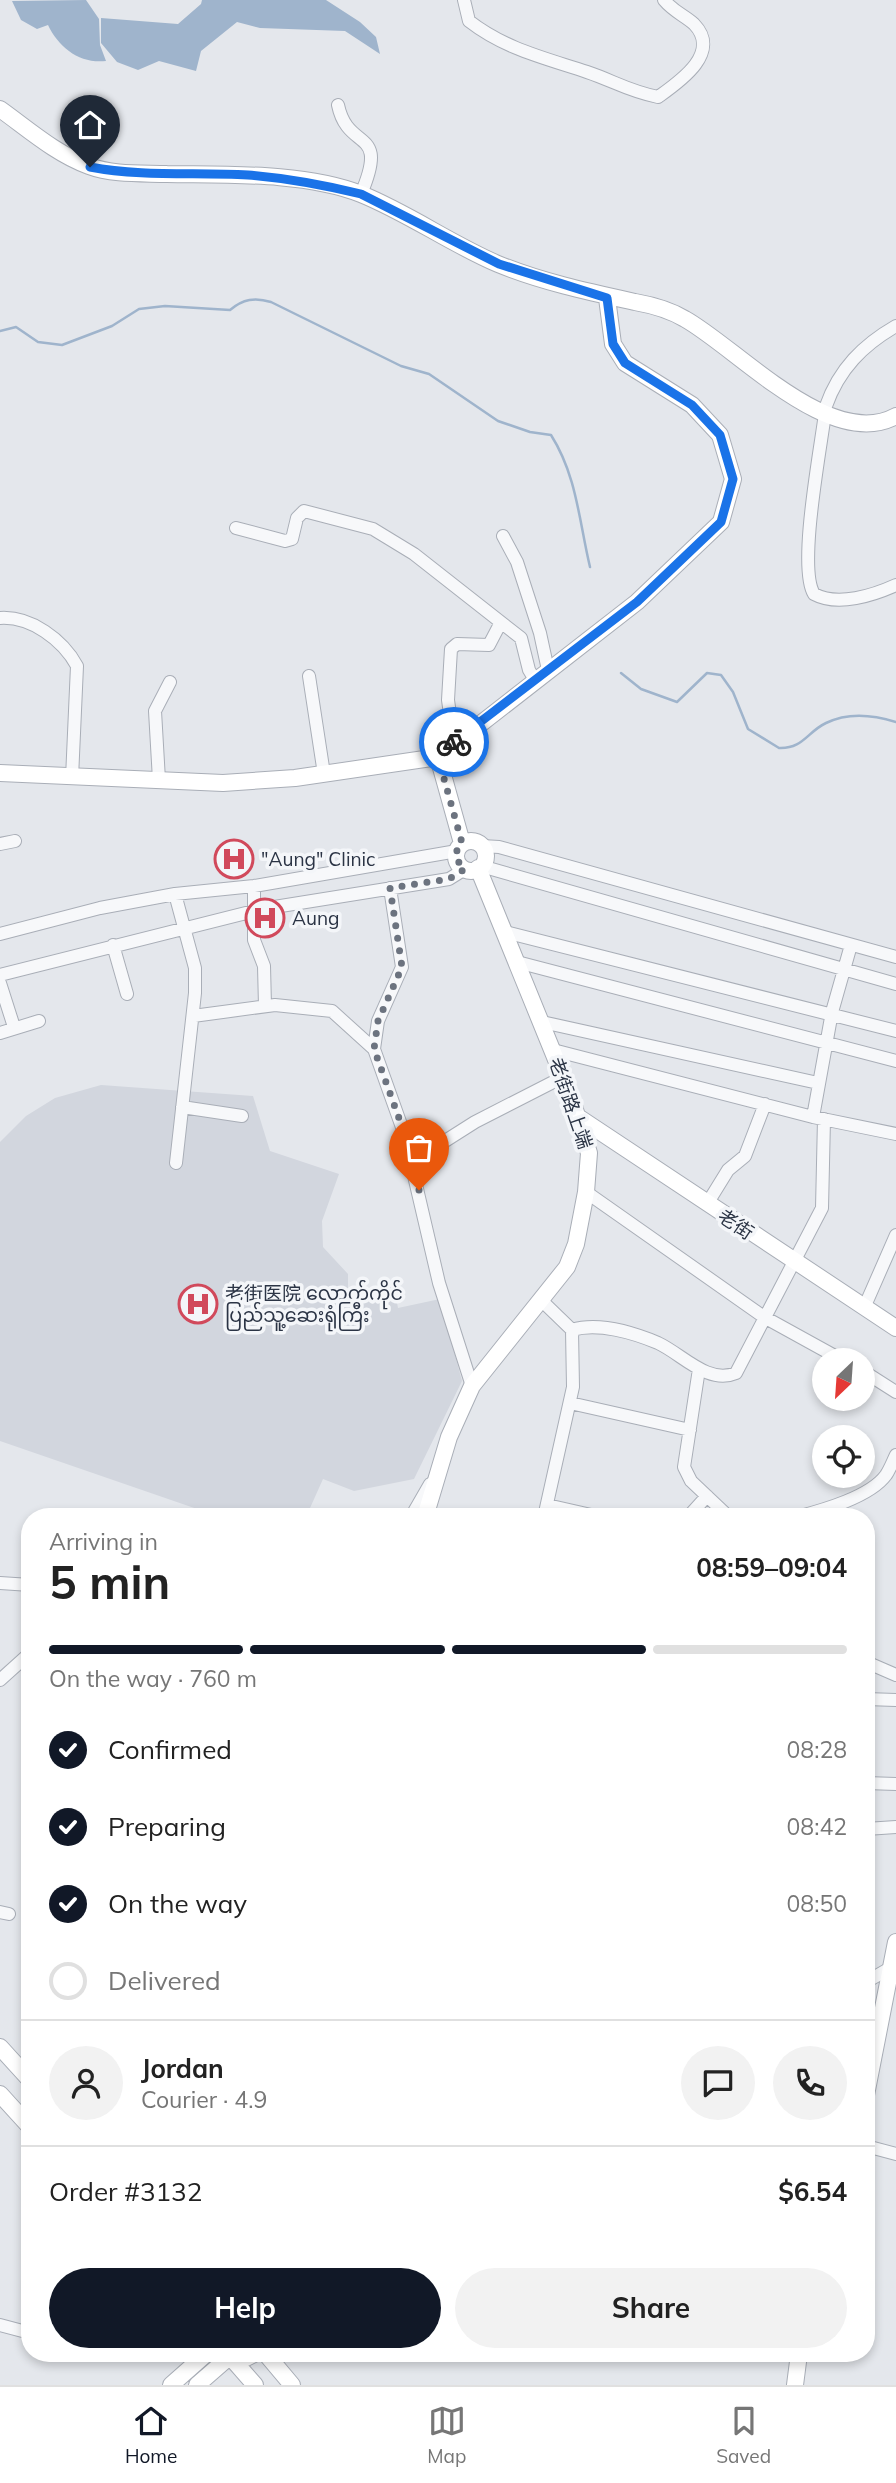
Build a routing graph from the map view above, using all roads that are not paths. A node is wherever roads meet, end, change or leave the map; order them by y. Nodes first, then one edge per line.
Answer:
1 (464, 0) edge
2 (664, 0) edge
3 (338, 104) dead end
4 (0, 109) edge
5 (361, 194) junction
6 (607, 298) junction
7 (896, 326) edge
8 (825, 415) junction
9 (896, 416) edge
10 (236, 528) dead end
11 (503, 536) dead end
12 (896, 585) edge
13 (0, 618) edge
14 (500, 624) junction
15 (541, 675) junction
16 (309, 676) dead end
17 (170, 682) dead end
18 (454, 743) junction
19 (438, 757) junction
20 (0, 773) edge
21 (324, 774) junction
22 (72, 778) junction
23 (159, 780) junction
24 (15, 841) dead end
25 (0, 844) edge
26 (482, 846) junction
27 (459, 847) junction
28 (475, 868) junction
29 (254, 887) junction
30 (390, 888) junction
31 (175, 894) junction
32 (252, 912) junction
33 (184, 927) junction
34 (505, 932) junction
35 (0, 934) edge
36 (113, 945) junction
37 (851, 945) junction
38 (896, 957) edge
39 (517, 962) junction
40 (843, 970) junction
41 (0, 975) edge
42 (0, 983) edge
43 (896, 984) edge
44 (127, 993) dead end
45 (265, 1006) junction
46 (832, 1012) junction
47 (193, 1016) junction
48 (39, 1021) dead end
49 (542, 1022) junction
50 (14, 1027) junction
51 (896, 1031) edge
52 (0, 1033) edge
53 (827, 1040) junction
54 (374, 1049) junction
55 (553, 1050) junction
56 (896, 1061) edge
57 (563, 1077) junction
58 (818, 1083) junction
59 (765, 1104) junction
60 (182, 1107) junction
61 (242, 1116) dead end
62 (578, 1117) junction
63 (818, 1118) junction
64 (896, 1134) edge
65 (412, 1162) junction
66 (176, 1163) dead end
67 (586, 1192) junction
68 (707, 1204) junction
69 (896, 1235) edge
70 (795, 1264) junction
71 (541, 1300) junction
72 (864, 1308) junction
73 (764, 1317) junction
74 (896, 1328) edge
75 (572, 1330) junction
76 (820, 1348) edge
77 (699, 1369) junction
78 (875, 1379) edge
79 (472, 1386) junction
80 (896, 1392) edge
81 (570, 1403) junction
82 (690, 1430) junction
83 (896, 1455) edge
84 (439, 1470) junction
85 (708, 1496) junction
86 (416, 1508) edge
87 (428, 1508) edge
88 (547, 1508) edge
89 (697, 1508) edge
90 (720, 1508) edge
91 (839, 1508) edge
92 (21, 1661) edge
93 (875, 1666) edge
94 (896, 1675) edge
95 (0, 1680) edge
96 (875, 1699) edge
97 (896, 1700) edge
98 (875, 1783) edge
99 (896, 1784) edge
100 (896, 1827) edge
101 (875, 1828) edge
102 (896, 1942) edge
103 (892, 1968) junction
104 (875, 1977) edge
105 (891, 2003) edge
106 (0, 2047) edge
107 (875, 2062) edge
108 (21, 2070) edge
109 (0, 2094) edge
110 (21, 2117) edge
111 (875, 2148) edge
112 (896, 2154) edge
113 (0, 2325) edge
114 (21, 2331) edge
115 (197, 2362) edge
116 (223, 2362) edge
117 (232, 2362) edge
118 (273, 2362) edge
119 (798, 2362) edge
120 (170, 2385) edge
121 (197, 2385) edge
122 (255, 2385) edge
123 (292, 2385) edge
124 (794, 2385) edge

1 - 2 street
3 - 5 street
4 - 5 main road
5 - 6 main road
6 - 8 main road
6 - 15 main road
7 - 8 street
8 - 9 main road
8 - 12 street
10 - 14 street
11 - 15 street
13 - 22 street
14 - 15 street
14 - 18 street
15 - 18 main road
16 - 21 street
17 - 23 street
18 - 19 main road
19 - 21 main road
19 - 27 main road
20 - 22 main road
21 - 23 main road
22 - 23 main road
24 - 25 street
26 - 27 main road
26 - 28 main road
26 - 37 street
27 - 28 main road
27 - 29 street
28 - 30 street
28 - 34 main road, 老街路上端
28 - 40 street
29 - 31 street
29 - 32 street
30 - 32 street
30 - 54 street
31 - 33 street
31 - 35 street
32 - 33 street
32 - 45 street
33 - 36 street
33 - 47 street
34 - 39 main road, 老街路上端
34 - 46 street
36 - 41 street
36 - 44 street
37 - 38 street
37 - 40 street
39 - 49 main road, 老街路上端
39 - 53 street
40 - 43 street
40 - 46 street
42 - 50 street
45 - 47 street
45 - 54 street
46 - 51 street
46 - 53 street
47 - 60 street
48 - 50 street
49 - 55 main road, 老街路上端
49 - 58 street
50 - 52 street
53 - 56 street
53 - 58 street
54 - 65 street
55 - 57 main road, 老街路上端
55 - 59 street
57 - 62 main road, 老街路上端
57 - 65 street
58 - 63 street
59 - 63 street
59 - 68 street
60 - 61 street
60 - 66 street
62 - 67 main road, 老街路上端
62 - 68 main road, 老街
63 - 64 street
63 - 70 street
65 - 79 street
67 - 71 main road, 老街路上端
67 - 73 street
68 - 70 main road, 老街
69 - 72 street
70 - 72 main road, 老街
70 - 73 street
71 - 75 street
71 - 79 main road, 老街路上端
72 - 74 main road, 老街
73 - 76 street
73 - 77 street
75 - 77 street
75 - 81 street
77 - 82 street
78 - 80 street
79 - 84 main road, 老街路上端
81 - 82 street
81 - 88 street
82 - 85 street
83 - 91 street
84 - 86 street
84 - 87 main road, 老街路上端
85 - 89 street
85 - 90 street
92 - 95 street
93 - 94 street
96 - 97 street
98 - 99 street
100 - 101 street
102 - 103 main road
103 - 104 street
103 - 105 main road
105 - 107 main road
106 - 108 main road
109 - 110 main road
111 - 112 street
113 - 114 street
115 - 120 main road
116 - 121 main road
117 - 122 main road
118 - 123 main road
119 - 124 main road

